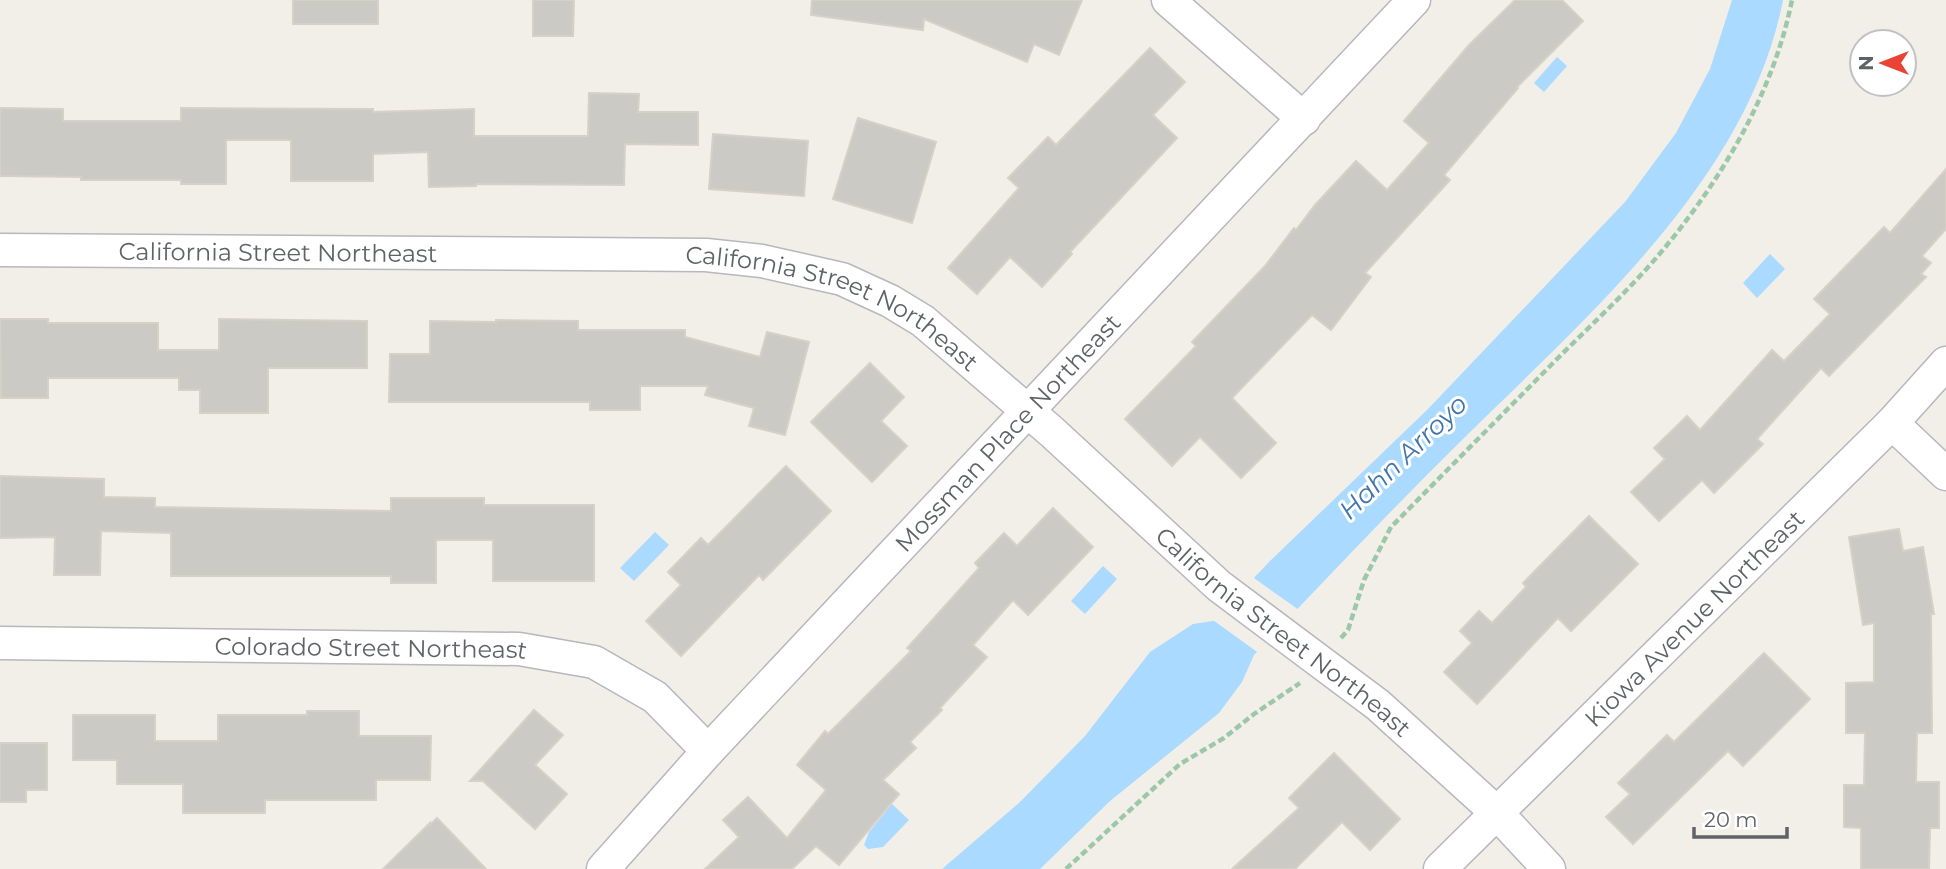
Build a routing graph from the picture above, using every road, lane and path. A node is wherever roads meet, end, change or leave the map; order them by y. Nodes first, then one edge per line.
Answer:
1 (1168, 0) edge
2 (1414, 0) edge
3 (1791, 0) edge
4 (1304, 119) junction
5 (0, 250) edge
6 (1946, 363) edge
7 (1028, 410) junction
8 (1892, 423) junction
9 (1946, 474) edge
10 (0, 643) edge
11 (1323, 663) junction
12 (708, 751) junction
13 (1496, 812) junction
14 (603, 869) edge
15 (1066, 869) edge
16 (1440, 869) edge
17 (1549, 869) edge

1 - 4 street
2 - 4 street, Mossman Place Northeast
3 - 11 path
4 - 7 street, Mossman Place Northeast
5 - 7 street, California Street Northeast
6 - 8 street, Kiowa Avenue Northeast
7 - 11 street, California Street Northeast
7 - 12 street, Mossman Place Northeast
8 - 9 street
8 - 13 street, Kiowa Avenue Northeast
10 - 12 street, Colorado Street Northeast
11 - 13 street, California Street Northeast
11 - 15 path
12 - 14 street, Mossman Place Northeast
13 - 16 street, Kiowa Avenue Northeast
13 - 17 street, California Street Northeast

